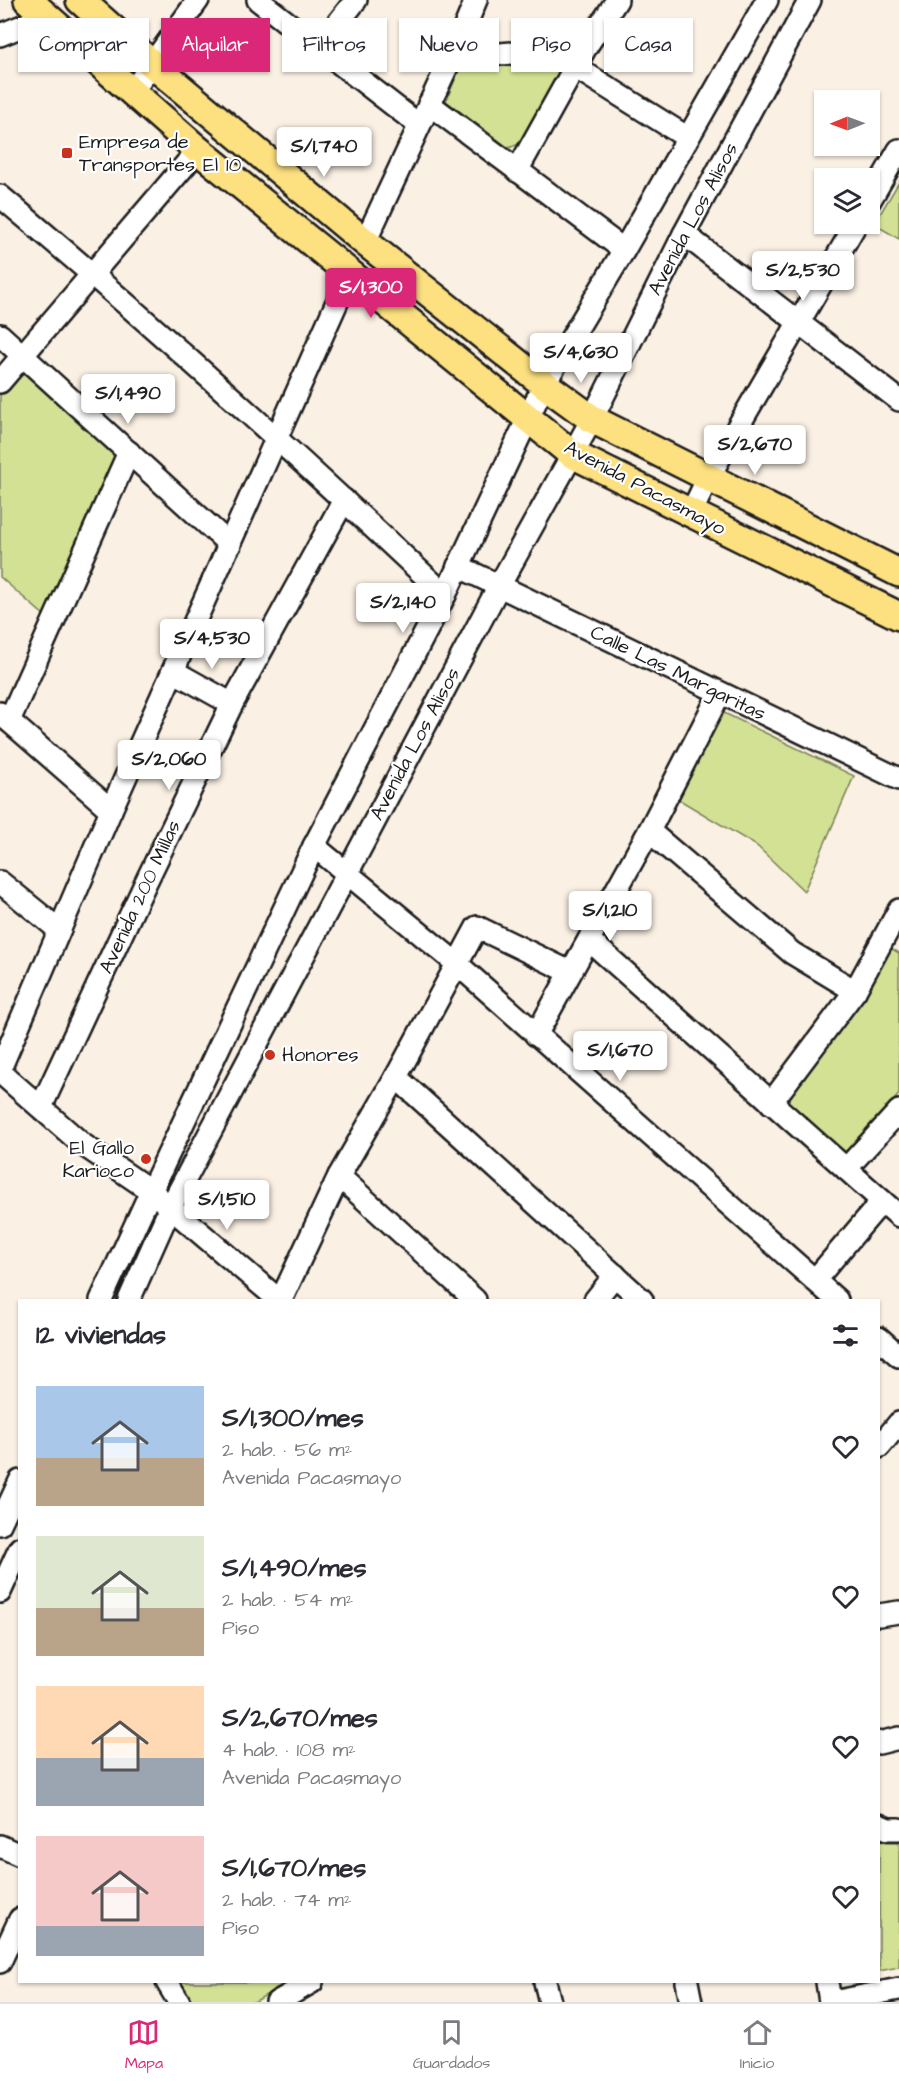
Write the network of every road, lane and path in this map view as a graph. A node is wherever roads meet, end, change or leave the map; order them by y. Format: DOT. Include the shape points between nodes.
graph roads {
  1 [pos="80,0"];
  2 [pos="198,0"];
  3 [pos="258,0"];
  4 [pos="356,0"];
  5 [pos="476,0"];
  6 [pos="617,0"];
  7 [pos="767,0"];
  8 [pos="810,0"];
  9 [pos="38,8"];
  10 [pos="282,18"];
  11 [pos="342,18"];
  12 [pos="468,18"];
  13 [pos="0,35"];
  14 [pos="592,38"];
  15 [pos="152,64"];
  16 [pos="351,72"];
  17 [pos="444,72"];
  18 [pos="572,72"];
  19 [pos="583,72"];
  20 [pos="132,92"];
  21 [pos="429,104"];
  22 [pos="419,125"];
  23 [pos="688,138"];
  24 [pos="198,150"];
  25 [pos="899,150"];
  26 [pos="517,171"];
  27 [pos="880,183"];
  28 [pos="0,196"];
  29 [pos="684,234"];
  30 [pos="850,234"];
  31 [pos="365,242"];
  32 [pos="624,250"];
  33 [pos="350,273"];
  34 [pos="94,274"];
  35 [pos="798,323"];
  36 [pos="0,335"];
  37 [pos="24,356"];
  38 [pos="0,382"];
  39 [pos="544,384"];
  40 [pos="899,400"];
  41 [pos="527,418"];
  42 [pos="591,419"];
  43 [pos="276,439"];
  44 [pos="129,452"];
  45 [pos="572,454"];
  46 [pos="708,478"];
  47 [pos="344,500"];
  48 [pos="691,513"];
  49 [pos="230,544"];
  50 [pos="458,566"];
  51 [pos="899,573"];
  52 [pos="499,586"];
  53 [pos="445,595"];
  54 [pos="899,616"];
  55 [pos="173,670"];
  56 [pos="720,693"];
  57 [pos="232,704"];
  58 [pos="5,717"];
  59 [pos="899,779"];
  60 [pos="111,810"];
  61 [pos="649,831"];
  62 [pos="314,846"];
  63 [pos="347,873"];
  64 [pos="0,882"];
  65 [pos="899,910"];
  66 [pos="59,930"];
  67 [pos="589,940"];
  68 [pos="456,963"];
  69 [pos="570,972"];
  70 [pos="855,991"];
  71 [pos="536,1035"];
  72 [pos="0,1070"];
  73 [pos="396,1077"];
  74 [pos="771,1103"];
  75 [pos="41,1107"];
  76 [pos="899,1111"];
  77 [pos="846,1169"];
  78 [pos="339,1176"];
  79 [pos="151,1191"];
  80 [pos="882,1201"];
  81 [pos="170,1208"];
  82 [pos="899,1215"];
  83 [pos="615,1275"];
  84 [pos="815,1280"];
  85 [pos="101,1299"];
  86 [pos="129,1299"];
  87 [pos="279,1299"];
  88 [pos="280,1299"];
  89 [pos="474,1299"];
  90 [pos="596,1299"];
  91 [pos="641,1299"];
  92 [pos="836,1299"];
  93 [pos="880,1339"];
  94 [pos="899,1356"];
  95 [pos="899,1423"];
  96 [pos="880,1446"];
  97 [pos="18,1485"];
  98 [pos="0,1524"];
  99 [pos="18,1552"];
  100 [pos="0,1592"];
  101 [pos="899,1612"];
  102 [pos="880,1615"];
  103 [pos="899,1738"];
  104 [pos="880,1743"];
  105 [pos="0,1846"];
  106 [pos="18,1854"];
  107 [pos="18,1923"];
  108 [pos="0,1962"];
  109 [pos="168,1983"];
  110 [pos="310,1983"];
  111 [pos="545,1983"];
  112 [pos="687,1983"];
  113 [pos="827,1983"];
  114 [pos="899,1989"];
  115 [pos="179,2002"];
  116 [pos="277,2002"];
  117 [pos="550,2002"];
  118 [pos="691,2002"];
  119 [pos="832,2002"];
  1 -- 15 [label="main road, Avenida Pacasmayo"];
  2 -- 15 [label="street"];
  3 -- 10 [label="street"];
  4 -- 11 [label="street"];
  5 -- 12 [label="street"];
  6 -- 14 [label="street"];
  7 -- 23 [label="street"];
  8 -- 29 [label="street, Avenida Los Alisos"];
  9 -- 13 [label="street"];
  9 -- 20 [label="main road, Avenida Pacasmayo"];
  15 -- 20 [label="street"];
  15 -- 31 [label="main road, Avenida Pacasmayo"];
  16 -- 22 [label="street"];
  17 -- 21 [label="street"];
  18 -- 26 [label="street"];
  19 -- 23 [label="street"];
  20 -- 24 [label="main road, Avenida Pacasmayo"];
  21 -- 22 [label="street"];
  21 -- 26 [label="street"];
  22 -- 31 [label="street"];
  23 -- 32 [label="street"];
  24 -- 33 [label="main road, Avenida Pacasmayo"];
  24 -- 34 [label="street"];
  25 -- 27 [label="street"];
  26 -- 32 [label="street"];
  28 -- 34 [label="street"];
  29 -- 35 [label="street"];
  29 -- 42 [label="street, Avenida Los Alisos"];
  30 -- 35 [label="street"];
  31 -- 39 [label="main road, Avenida Pacasmayo"];
  32 -- 39 [label="street"];
  33 -- 41 [label="main road, Avenida Pacasmayo"];
  33 -- 43 [label="street"];
  34 -- 37 [label="street"];
  34 -- 43 [label="street"];
  35 -- 40 [label="street"];
  35 -- 46 [label="street"];
  36 -- 37 [label="street"];
  37 -- 38 [label="street"];
  37 -- 44 [label="street"];
  39 -- 41 [label="street"];
  39 -- 42 [label="main road, Avenida Pacasmayo"];
  41 -- 45 [label="main road, Avenida Pacasmayo"];
  41 -- 50 [label="street"];
  42 -- 45 [label="street, Avenida Los Alisos"];
  42 -- 46 [label="main road, Avenida Pacasmayo"];
  43 -- 47 [label="street"];
  43 -- 49 [label="street"];
  44 -- 49 [label="street"];
  44 -- 58 [label="street"];
  45 -- 48 [label="main road, Avenida Pacasmayo"];
  45 -- 52 [label="street, Avenida Los Alisos"];
  46 -- 48 [label="street"];
  46 -- 51 [label="main road, Avenida Pacasmayo"];
  47 -- 53 [label="street"];
  47 -- 57 [label="street, Avenida 200 Millas"];
  48 -- 54 [label="main road, Avenida Pacasmayo"];
  49 -- 55 [label="street"];
  50 -- 52 [label="street, Calle Las Margaritas"];
  50 -- 53 [label="street"];
  52 -- 56 [label="street, Calle Las Margaritas"];
  52 -- 63 [label="street, Avenida Los Alisos"];
  53 -- 62 [label="street"];
  55 -- 57 [label="street"];
  55 -- 60 [label="street"];
  56 -- 59 [label="street, Calle Las Margaritas"];
  56 -- 61 [label="street"];
  57 -- 75 [label="street, Avenida 200 Millas"];
  58 -- 60 [label="street"];
  60 -- 66 [label="street"];
  61 -- 67 [label="street"];
  61 -- 70 [label="street" via="792,954"];
  62 -- 63 [label="street"];
  62 -- 79 [label="street"];
  63 -- 68 [label="street"];
  63 -- 81 [label="street, Avenida Los Alisos"];
  64 -- 66 [label="street"];
  65 -- 70 [label="street"];
  66 -- 72 [label="street"];
  67 -- 69 [label="street"];
  67 -- 74 [label="street"];
  68 -- 69 [label="street" via="477,927"];
  68 -- 71 [label="street"];
  68 -- 73 [label="street"];
  69 -- 71 [label="street"];
  70 -- 74 [label="street"];
  71 -- 84 [label="street"];
  72 -- 75 [label="street"];
  73 -- 78 [label="street"];
  73 -- 83 [label="street"];
  74 -- 77 [label="street"];
  75 -- 79 [label="street" via="82,1144"];
  76 -- 77 [label="street"];
  77 -- 80 [label="street"];
  78 -- 88 [label="street"];
  78 -- 89 [label="street"];
  79 -- 81 [label="street"];
  79 -- 85 [label="street"];
  80 -- 82 [label="street"];
  80 -- 84 [label="street"];
  81 -- 86 [label="street, Avenida Los Alisos"];
  81 -- 87 [label="street"];
  83 -- 90 [label="street"];
  83 -- 91 [label="street"];
  84 -- 92 [label="street"];
  93 -- 94 [label="street"];
  95 -- 96 [label="street"];
  97 -- 98 [label="street"];
  99 -- 100 [label="street"];
  101 -- 102 [label="street"];
  103 -- 104 [label="street"];
  105 -- 106 [label="street"];
  107 -- 108 [label="street"];
  109 -- 115 [label="street"];
  110 -- 116 [label="street"];
  111 -- 117 [label="street"];
  112 -- 118 [label="street"];
  113 -- 119 [label="street"];
  114 -- 119 [label="street"];
}
